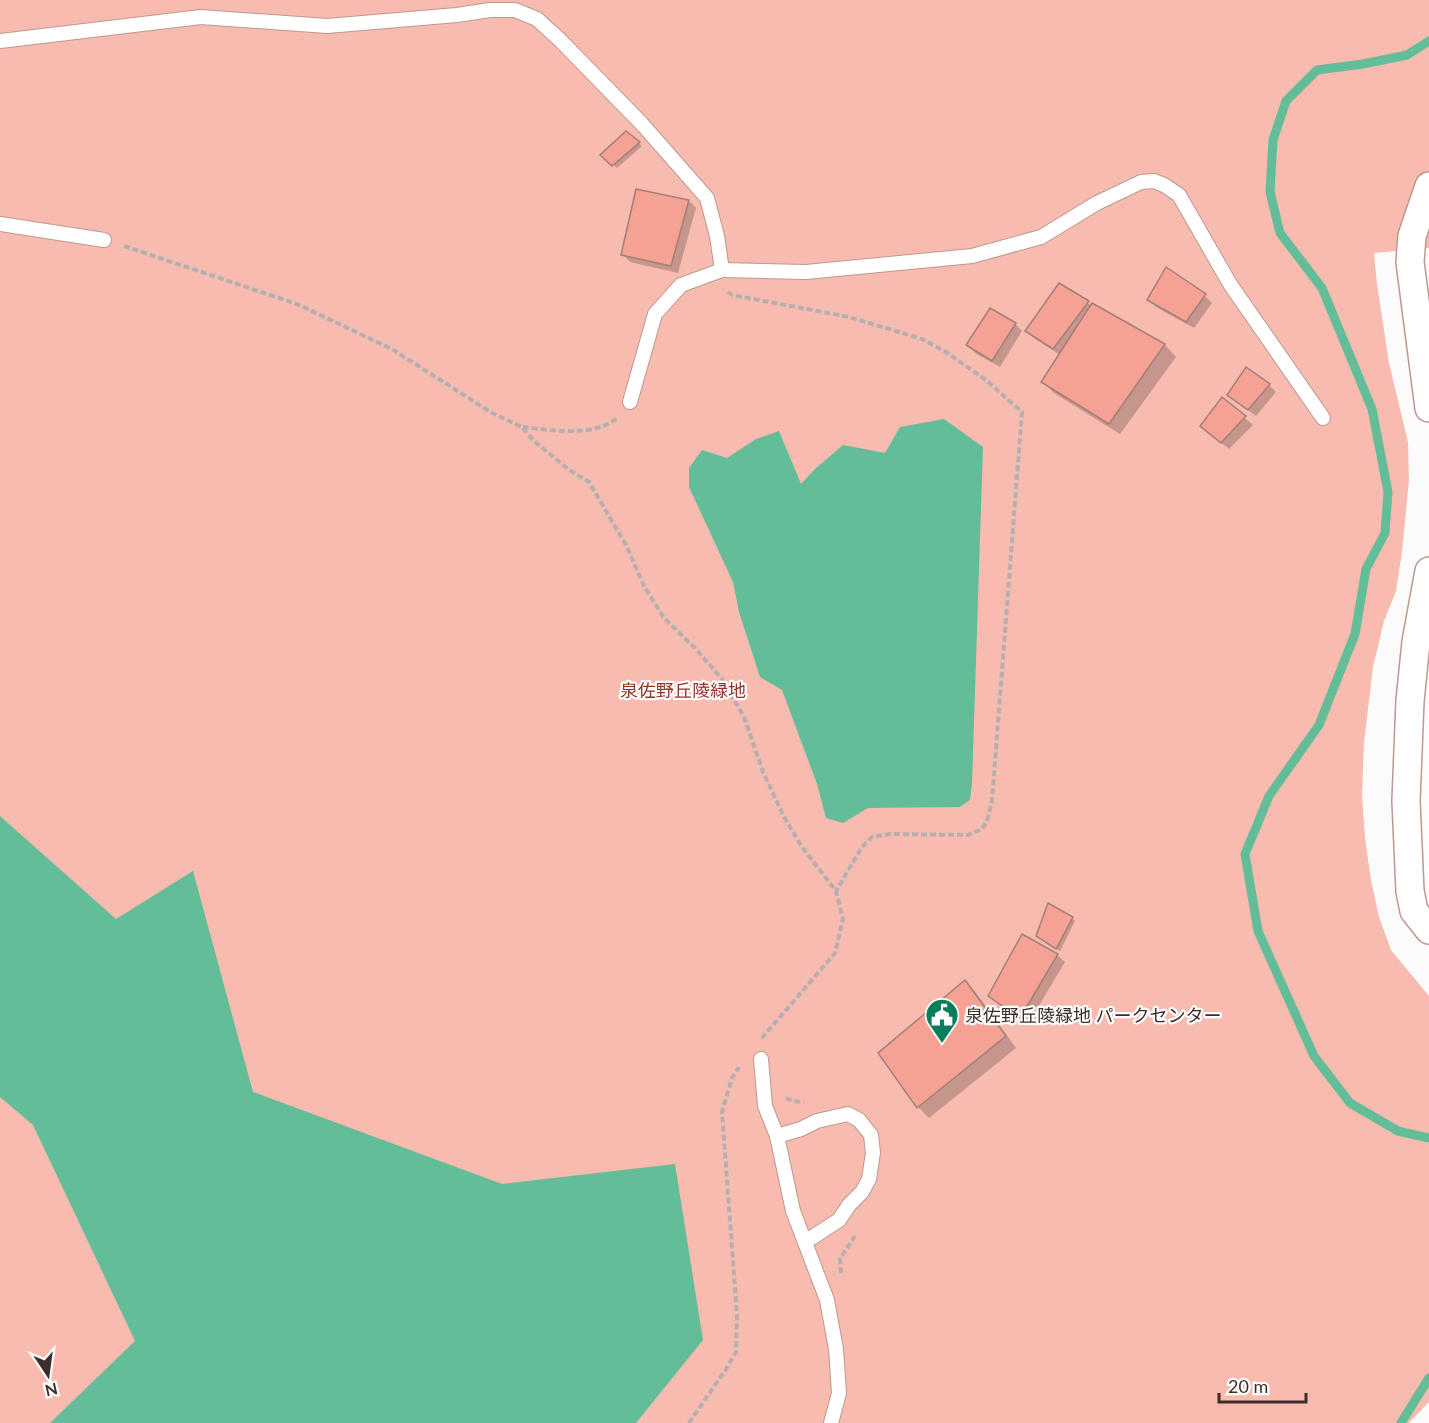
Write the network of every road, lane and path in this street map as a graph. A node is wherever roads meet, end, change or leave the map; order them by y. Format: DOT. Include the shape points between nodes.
graph roads {
  1 [pos="0,41"];
  2 [pos="1429,186"];
  3 [pos="0,224"];
  4 [pos="104,240"];
  5 [pos="722,270"];
  6 [pos="705,276"];
  7 [pos="630,402"];
  8 [pos="1429,408"];
  9 [pos="1323,418"];
  10 [pos="522,427"];
  11 [pos="1429,571"];
  12 [pos="836,891"];
  13 [pos="1429,930"];
  14 [pos="757,1043"];
  15 [pos="744,1058"];
  16 [pos="761,1059"];
  17 [pos="777,1136"];
  18 [pos="805,1242"];
  19 [pos="689,1423"];
  20 [pos="831,1423"];
  1 -- 5 [label="lane" via="201,17 327,26 515,10 537,19 560,40 707,198"];
  2 -- 8 [label="street" via="1412,236 1410,262"];
  3 -- 4 [label="lane"];
  4 -- 10 [label="path" via="297,304 392,349 492,413"];
  5 -- 6 [label="lane"];
  5 -- 9 [label="lane" via="806,272 972,256 1041,237 1097,203 1141,182 1154,181 1179,195 1230,284"];
  6 -- 7 [label="lane" via="681,285 655,314"];
  6 -- 12 [label="path" via="732,295 849,316 922,339 986,380 1022,412 992,800 987,821 982,829 968,835 872,837"];
  7 -- 10 [label="path" via="608,425 560,431"];
  10 -- 12 [label="path" via="568,469 589,482 664,618 722,679 744,717 784,817"];
  11 -- 13 [label="street" via="1410,701 1406,801 1410,891 1414,911"];
  12 -- 14 [label="path" via="843,919 835,953"];
  15 -- 19 [label="path" via="732,1078 722,1112 737,1315 736,1352"];
  16 -- 17 [label="lane" via="765,1106"];
  17 -- 18 [label="lane" via="793,1211"];
  17 -- 18 [label="lane" via="848,1114 859,1119 871,1135 872,1163 862,1192 839,1220"];
  18 -- 20 [label="lane" via="827,1300 836,1349 839,1393"];
}
